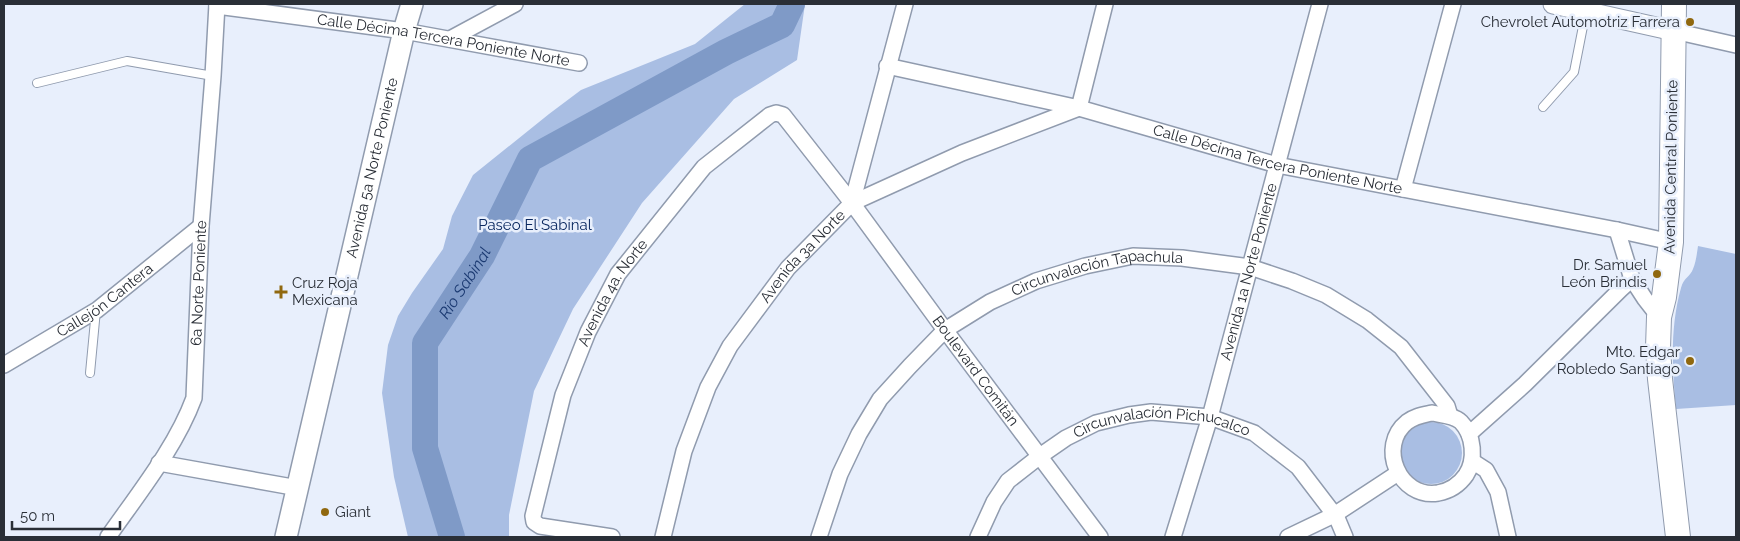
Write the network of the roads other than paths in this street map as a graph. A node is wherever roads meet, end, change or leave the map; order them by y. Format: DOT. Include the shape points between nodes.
graph roads {
  1 [pos="412,4"];
  2 [pos="515,4"];
  3 [pos="905,4"];
  4 [pos="1105,4"];
  5 [pos="1320,4"];
  6 [pos="1453,4"];
  7 [pos="1552,4"];
  8 [pos="1674,4"];
  9 [pos="217,5"];
  10 [pos="1586,11"];
  11 [pos="404,31"];
  12 [pos="1674,31"];
  13 [pos="450,40"];
  14 [pos="1736,45"];
  15 [pos="579,64"];
  16 [pos="887,66"];
  17 [pos="213,76"];
  18 [pos="36,83"];
  19 [pos="1543,107"];
  20 [pos="1079,108"];
  21 [pos="776,113"];
  22 [pos="1277,164"];
  23 [pos="1404,189"];
  24 [pos="852,203"];
  25 [pos="201,226"];
  26 [pos="1617,230"];
  27 [pos="1671,242"];
  28 [pos="1250,267"];
  29 [pos="1632,280"];
  30 [pos="96,310"];
  31 [pos="1659,317"];
  32 [pos="945,330"];
  33 [pos="4,365"];
  34 [pos="90,373"];
  35 [pos="1450,416"];
  36 [pos="1210,417"];
  37 [pos="1469,434"];
  38 [pos="1040,456"];
  39 [pos="1472,461"];
  40 [pos="159,463"];
  41 [pos="1398,473"];
  42 [pos="298,488"];
  43 [pos="1334,515"];
  44 [pos="108,537"];
  45 [pos="286,537"];
  46 [pos="612,537"];
  47 [pos="662,537"];
  48 [pos="819,537"];
  49 [pos="978,537"];
  50 [pos="1100,537"];
  51 [pos="1173,537"];
  52 [pos="1288,537"];
  53 [pos="1344,537"];
  54 [pos="1508,537"];
  55 [pos="1678,537"];
  1 -- 11 [label="main road, Avenida 5a Norte Poniente"];
  2 -- 13 [label="street"];
  3 -- 16 [label="street"];
  4 -- 20 [label="street"];
  5 -- 22 [label="street, Avenida 1a Norte Poniente"];
  6 -- 23 [label="street"];
  7 -- 10 [label="street"];
  8 -- 12 [label="main road, Avenida Central Poniente"];
  9 -- 11 [label="street, Calle Décima Tercera Poniente Norte"];
  9 -- 17 [label="street, 6a Norte Poniente"];
  10 -- 12 [label="street"];
  10 -- 19 [label="lane" via="1574,72"];
  11 -- 13 [label="street, Calle Décima Tercera Poniente Norte"];
  11 -- 42 [label="main road, Avenida 5a Norte Poniente"];
  12 -- 14 [label="street"];
  12 -- 27 [label="main road, Avenida Central Poniente"];
  13 -- 15 [label="street, Calle Décima Tercera Poniente Norte"];
  16 -- 20 [label="street, Calle Décima Tercera Poniente Norte"];
  16 -- 24 [label="street"];
  17 -- 18 [label="lane" via="127,61"];
  17 -- 25 [label="street, 6a Norte Poniente"];
  20 -- 22 [label="street, Calle Décima Tercera Poniente Norte"];
  20 -- 24 [label="street, Avenida 3a Norte" via="962,153"];
  21 -- 24 [label="street, Boulevard Comitán" via="783,115"];
  21 -- 46 [label="street, Avenida 4a. Norte" via="704,167 618,274 588,332 563,395 534,522 540,526"];
  22 -- 23 [label="street, Calle Décima Tercera Poniente Norte"];
  22 -- 28 [label="street, Avenida 1a Norte Poniente"];
  23 -- 26 [label="street, Calle Décima Tercera Poniente Norte"];
  24 -- 32 [label="street, Boulevard Comitán"];
  24 -- 47 [label="street, Avenida 3a Norte" via="788,268 730,346 708,386 684,451"];
  25 -- 30 [label="street, Callejón Cantera"];
  25 -- 40 [label="street, 6a Norte Poniente" via="194,398 188,416"];
  26 -- 27 [label="street, Calle Décima Tercera Poniente Norte"];
  26 -- 29 [label="street"];
  27 -- 31 [label="main road, Avenida Central Poniente"];
  28 -- 32 [label="street, Circunvalación Tapachula" via="1182,258 1133,256 1036,281 990,302"];
  28 -- 35 [label="street, Circunvalación Tapachula" via="1326,295 1368,320 1401,347 1446,406"];
  28 -- 36 [label="street, Avenida 1a Norte Poniente"];
  29 -- 31 [label="street"];
  29 -- 37 [label="street"];
  30 -- 33 [label="street, Callejón Cantera"];
  30 -- 34 [label="lane"];
  31 -- 55 [label="main road, Avenida Central Poniente" via="1660,379"];
  32 -- 38 [label="street, Boulevard Comitán"];
  32 -- 48 [label="street, Circunvalación Tapachula" via="880,398 840,474"];
  35 -- 37 [label="street" via="1460,421"];
  35 -- 41 [label="street" via="1432,413 1407,423 1393,446 1393,460"];
  36 -- 38 [label="street, Circunvalación Pichucalco" via="1151,412 1129,414 1096,423"];
  36 -- 43 [label="street, Circunvalación Pichucalco" via="1254,433 1298,468"];
  36 -- 51 [label="street, Avenida 1a Norte Poniente"];
  37 -- 39 [label="street"];
  38 -- 49 [label="street, Circunvalación Pichucalco" via="1008,481"];
  38 -- 50 [label="street, Boulevard Comitán"];
  39 -- 41 [label="street" via="1458,484 1432,494 1418,491"];
  39 -- 54 [label="street" via="1486,470 1498,492"];
  40 -- 42 [label="street"];
  40 -- 44 [label="street, 6a Norte Poniente"];
  41 -- 43 [label="street"];
  42 -- 45 [label="main road, Avenida 5a Norte Poniente"];
  43 -- 52 [label="street"];
  43 -- 53 [label="street, Circunvalación Pichucalco"];
}
